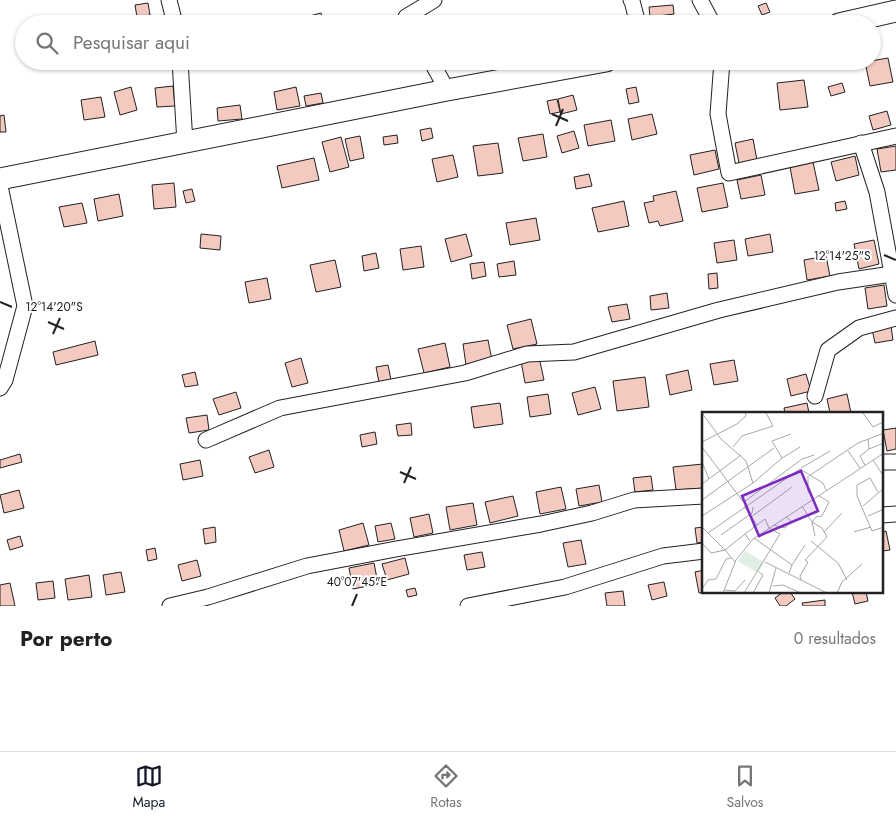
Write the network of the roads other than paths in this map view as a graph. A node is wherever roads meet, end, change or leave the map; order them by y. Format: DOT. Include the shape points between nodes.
graph roads {
  1 [pos="169,0"];
  2 [pos="434,0"];
  3 [pos="630,0"];
  4 [pos="700,0"];
  5 [pos="896,11"];
  6 [pos="173,15"];
  7 [pos="409,15"];
  8 [pos="636,15"];
  9 [pos="708,15"];
  10 [pos="878,15"];
  11 [pos="181,70"];
  12 [pos="436,70"];
  13 [pos="557,70"];
  14 [pos="721,70"];
  15 [pos="448,90"];
  16 [pos="896,136"];
  17 [pos="185,143"];
  18 [pos="861,143"];
  19 [pos="0,179"];
  20 [pos="0,186"];
  21 [pos="892,274"];
  22 [pos="896,295"];
  23 [pos="896,318"];
  24 [pos="0,388"];
  25 [pos="815,396"];
  26 [pos="206,440"];
  27 [pos="702,496"];
  28 [pos="702,551"];
  29 [pos="170,606"];
  30 [pos="468,606"];
  1 -- 6 [label="street"];
  2 -- 7 [label="street"];
  3 -- 8 [label="street"];
  4 -- 9 [label="street"];
  5 -- 10 [label="street"];
  11 -- 17 [label="street"];
  12 -- 15 [label="street"];
  13 -- 15 [label="street"];
  14 -- 18 [label="street" via="718,114 729,173"];
  15 -- 17 [label="street"];
  16 -- 18 [label="street"];
  17 -- 19 [label="street"];
  18 -- 21 [label="street" via="877,192"];
  20 -- 24 [label="street" via="25,306"];
  21 -- 22 [label="street"];
  21 -- 26 [label="street" via="838,282 719,310 574,352 527,354 465,373 280,408"];
  23 -- 25 [label="street" via="859,328 828,350"];
  27 -- 29 [label="street" via="634,500 541,524 307,566"];
  28 -- 30 [label="street" via="663,556 565,586"];
}
